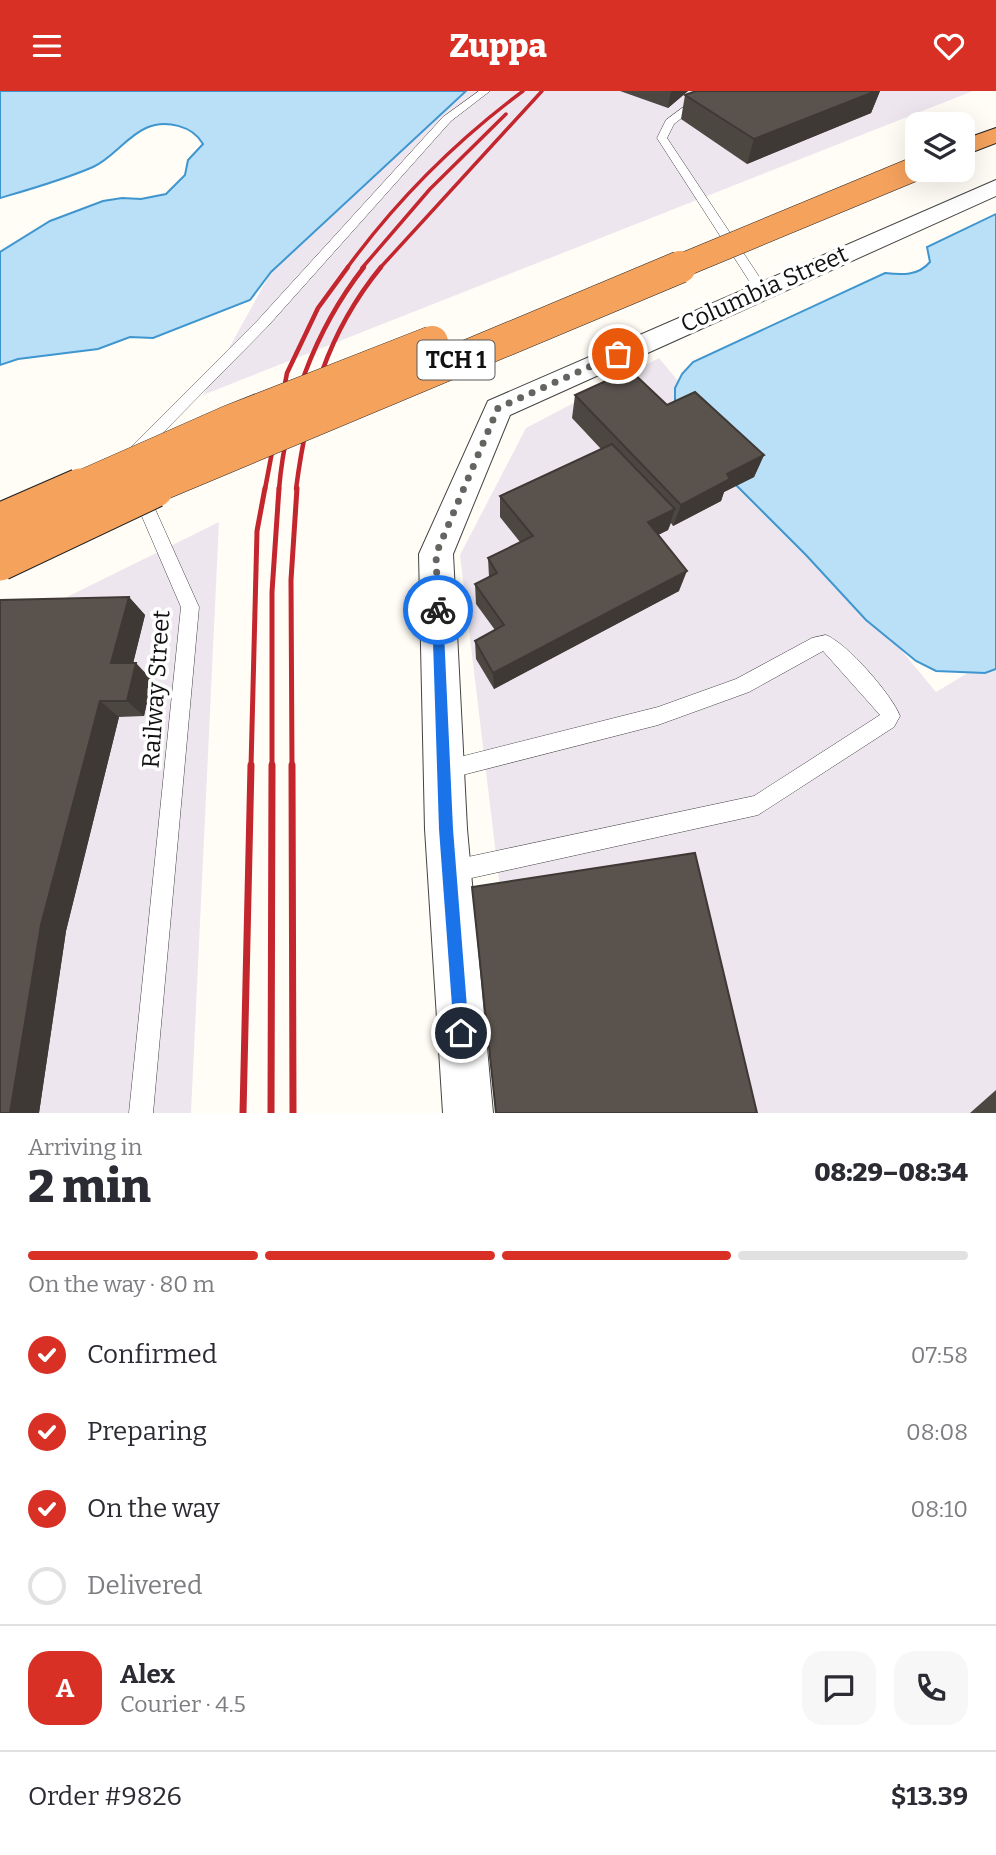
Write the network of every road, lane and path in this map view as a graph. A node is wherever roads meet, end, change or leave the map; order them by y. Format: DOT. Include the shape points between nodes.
graph roads {
  1 [pos="485,91"];
  2 [pos="711,91"];
  3 [pos="996,113"];
  4 [pos="975,121"];
  5 [pos="996,135"];
  6 [pos="975,144"];
  7 [pos="905,150"];
  8 [pos="905,173"];
  9 [pos="996,187"];
  10 [pos="761,290"];
  11 [pos="0,523"];
  12 [pos="0,561"];
  13 [pos="443,770"];
  14 [pos="449,872"];
  15 [pos="141,1113"];
  16 [pos="468,1113"];
  1 -- 15 [label="lane, Railway Street" via="447,119 245,342 125,461 190,607"];
  2 -- 10 [label="lane" via="670,122 662,138"];
  3 -- 4 [label="highway"];
  5 -- 6 [label="highway"];
  7 -- 11 [label="highway, TCH 1, bridge" via="230,421"];
  8 -- 12 [label="highway, TCH 1, bridge" via="239,450"];
  9 -- 10 [label="street, Columbia Street"];
  10 -- 13 [label="street, Columbia Street" via="498,408 436,554"];
  13 -- 14 [label="street, Columbia Street"];
  13 -- 14 [label="lane" via="658,716 743,686 826,643 887,707 890,716 758,805"];
  14 -- 16 [label="street, Columbia Street"];
}
